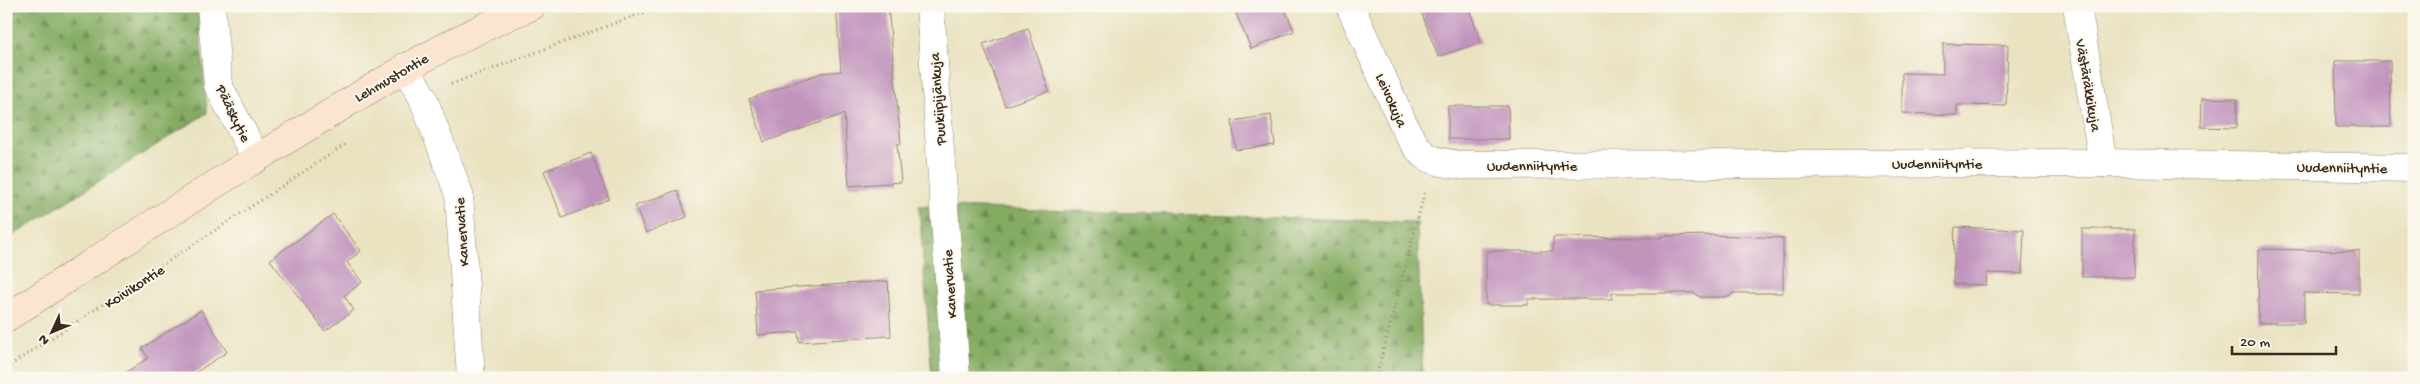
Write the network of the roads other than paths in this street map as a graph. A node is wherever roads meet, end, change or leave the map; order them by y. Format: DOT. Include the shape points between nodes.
graph roads {
  1 [pos="211,6"];
  2 [pos="532,6"];
  3 [pos="930,6"];
  4 [pos="1350,6"];
  5 [pos="2077,6"];
  6 [pos="405,67"];
  7 [pos="256,158"];
  8 [pos="2103,163"];
  9 [pos="1460,165"];
  10 [pos="2414,168"];
  11 [pos="943,191"];
  12 [pos="6,318"];
  13 [pos="471,378"];
  14 [pos="956,378"];
  1 -- 7 [label="street, Pääskytie" via="218,85"];
  2 -- 6 [label="main road, Lehmustontie"];
  3 -- 11 [label="street, Puukiipijänkuja"];
  4 -- 9 [label="street, Leivokuja" via="1418,150 1433,161"];
  5 -- 8 [label="street, Västäräkkikuja"];
  6 -- 7 [label="main road, Lehmustontie"];
  6 -- 13 [label="street, Kanervatie" via="423,98 459,194"];
  7 -- 12 [label="main road"];
  8 -- 9 [label="street, Uudenniityntie"];
  8 -- 10 [label="street, Uudenniityntie"];
  11 -- 14 [label="street, Kanervatie"];
}
